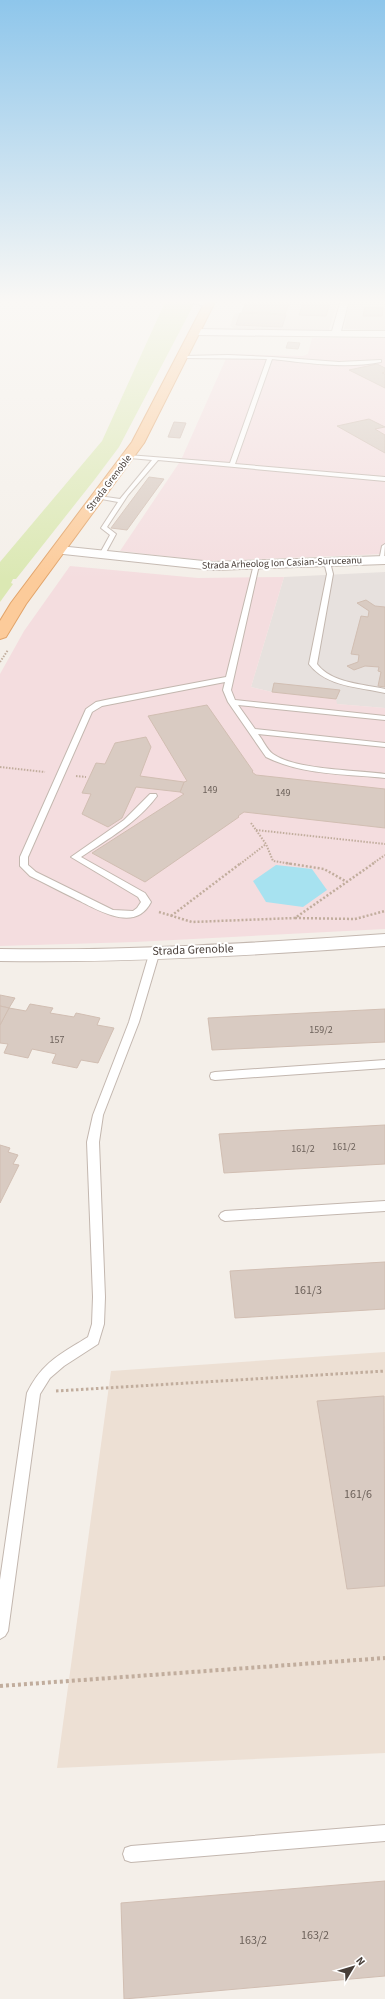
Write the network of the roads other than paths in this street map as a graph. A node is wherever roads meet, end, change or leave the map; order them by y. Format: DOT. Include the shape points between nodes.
graph roads {
  1 [pos="164,393"];
  2 [pos="257,393"];
  3 [pos="130,456"];
  4 [pos="157,458"];
  5 [pos="232,465"];
  6 [pos="385,479"];
  7 [pos="99,498"];
  8 [pos="122,501"];
  9 [pos="385,546"];
  10 [pos="59,550"];
  11 [pos="102,555"];
  12 [pos="383,560"];
  13 [pos="326,562"];
  14 [pos="256,565"];
  15 [pos="0,634"];
  16 [pos="230,680"];
  17 [pos="385,691"];
  18 [pos="232,702"];
  19 [pos="385,718"];
  20 [pos="252,731"];
  21 [pos="385,745"];
  22 [pos="385,776"];
  23 [pos="153,796"];
  24 [pos="385,940"];
  25 [pos="155,951"];
  26 [pos="0,955"];
  27 [pos="385,1064"];
  28 [pos="215,1076"];
  29 [pos="385,1206"];
  30 [pos="225,1216"];
  31 [pos="0,1631"];
  32 [pos="385,1833"];
  33 [pos="131,1854"];
  1 -- 3 [label="main road, Strada Grenoble"];
  2 -- 5 [label="lane"];
  3 -- 4 [label="lane"];
  3 -- 7 [label="main road, Strada Grenoble"];
  4 -- 5 [label="lane"];
  4 -- 8 [label="lane"];
  5 -- 6 [label="lane"];
  7 -- 8 [label="lane"];
  7 -- 10 [label="main road, Strada Grenoble"];
  8 -- 11 [label="lane" via="104,528 113,534"];
  9 -- 12 [label="lane"];
  10 -- 11 [label="street, Strada Arheolog Ion Casian-Suruceanu"];
  10 -- 15 [label="main road, Strada Grenoble" via="19,603"];
  11 -- 14 [label="street, Strada Arheolog Ion Casian-Suruceanu" via="199,566"];
  12 -- 13 [label="street, Strada Arheolog Ion Casian-Suruceanu"];
  13 -- 14 [label="street, Strada Arheolog Ion Casian-Suruceanu"];
  13 -- 17 [label="lane" via="330,574 314,667 332,678"];
  14 -- 16 [label="lane"];
  16 -- 18 [label="lane" via="227,690"];
  16 -- 23 [label="lane" via="110,701 89,711 24,857 24,866 33,874 111,913 136,913 144,908 146,902 142,895 75,857 132,818"];
  18 -- 19 [label="lane"];
  18 -- 20 [label="lane"];
  20 -- 21 [label="lane"];
  20 -- 22 [label="lane" via="269,755 284,764"];
  24 -- 25 [label="street, Strada Grenoble" via="284,947"];
  25 -- 26 [label="street, Strada Grenoble" via="65,956"];
  25 -- 31 [label="lane" via="134,1022 98,1115 93,1142 99,1297 97,1329 94,1340 58,1362 45,1374 34,1393"];
  27 -- 28 [label="lane"];
  29 -- 30 [label="lane"];
  32 -- 33 [label="lane"];
}
